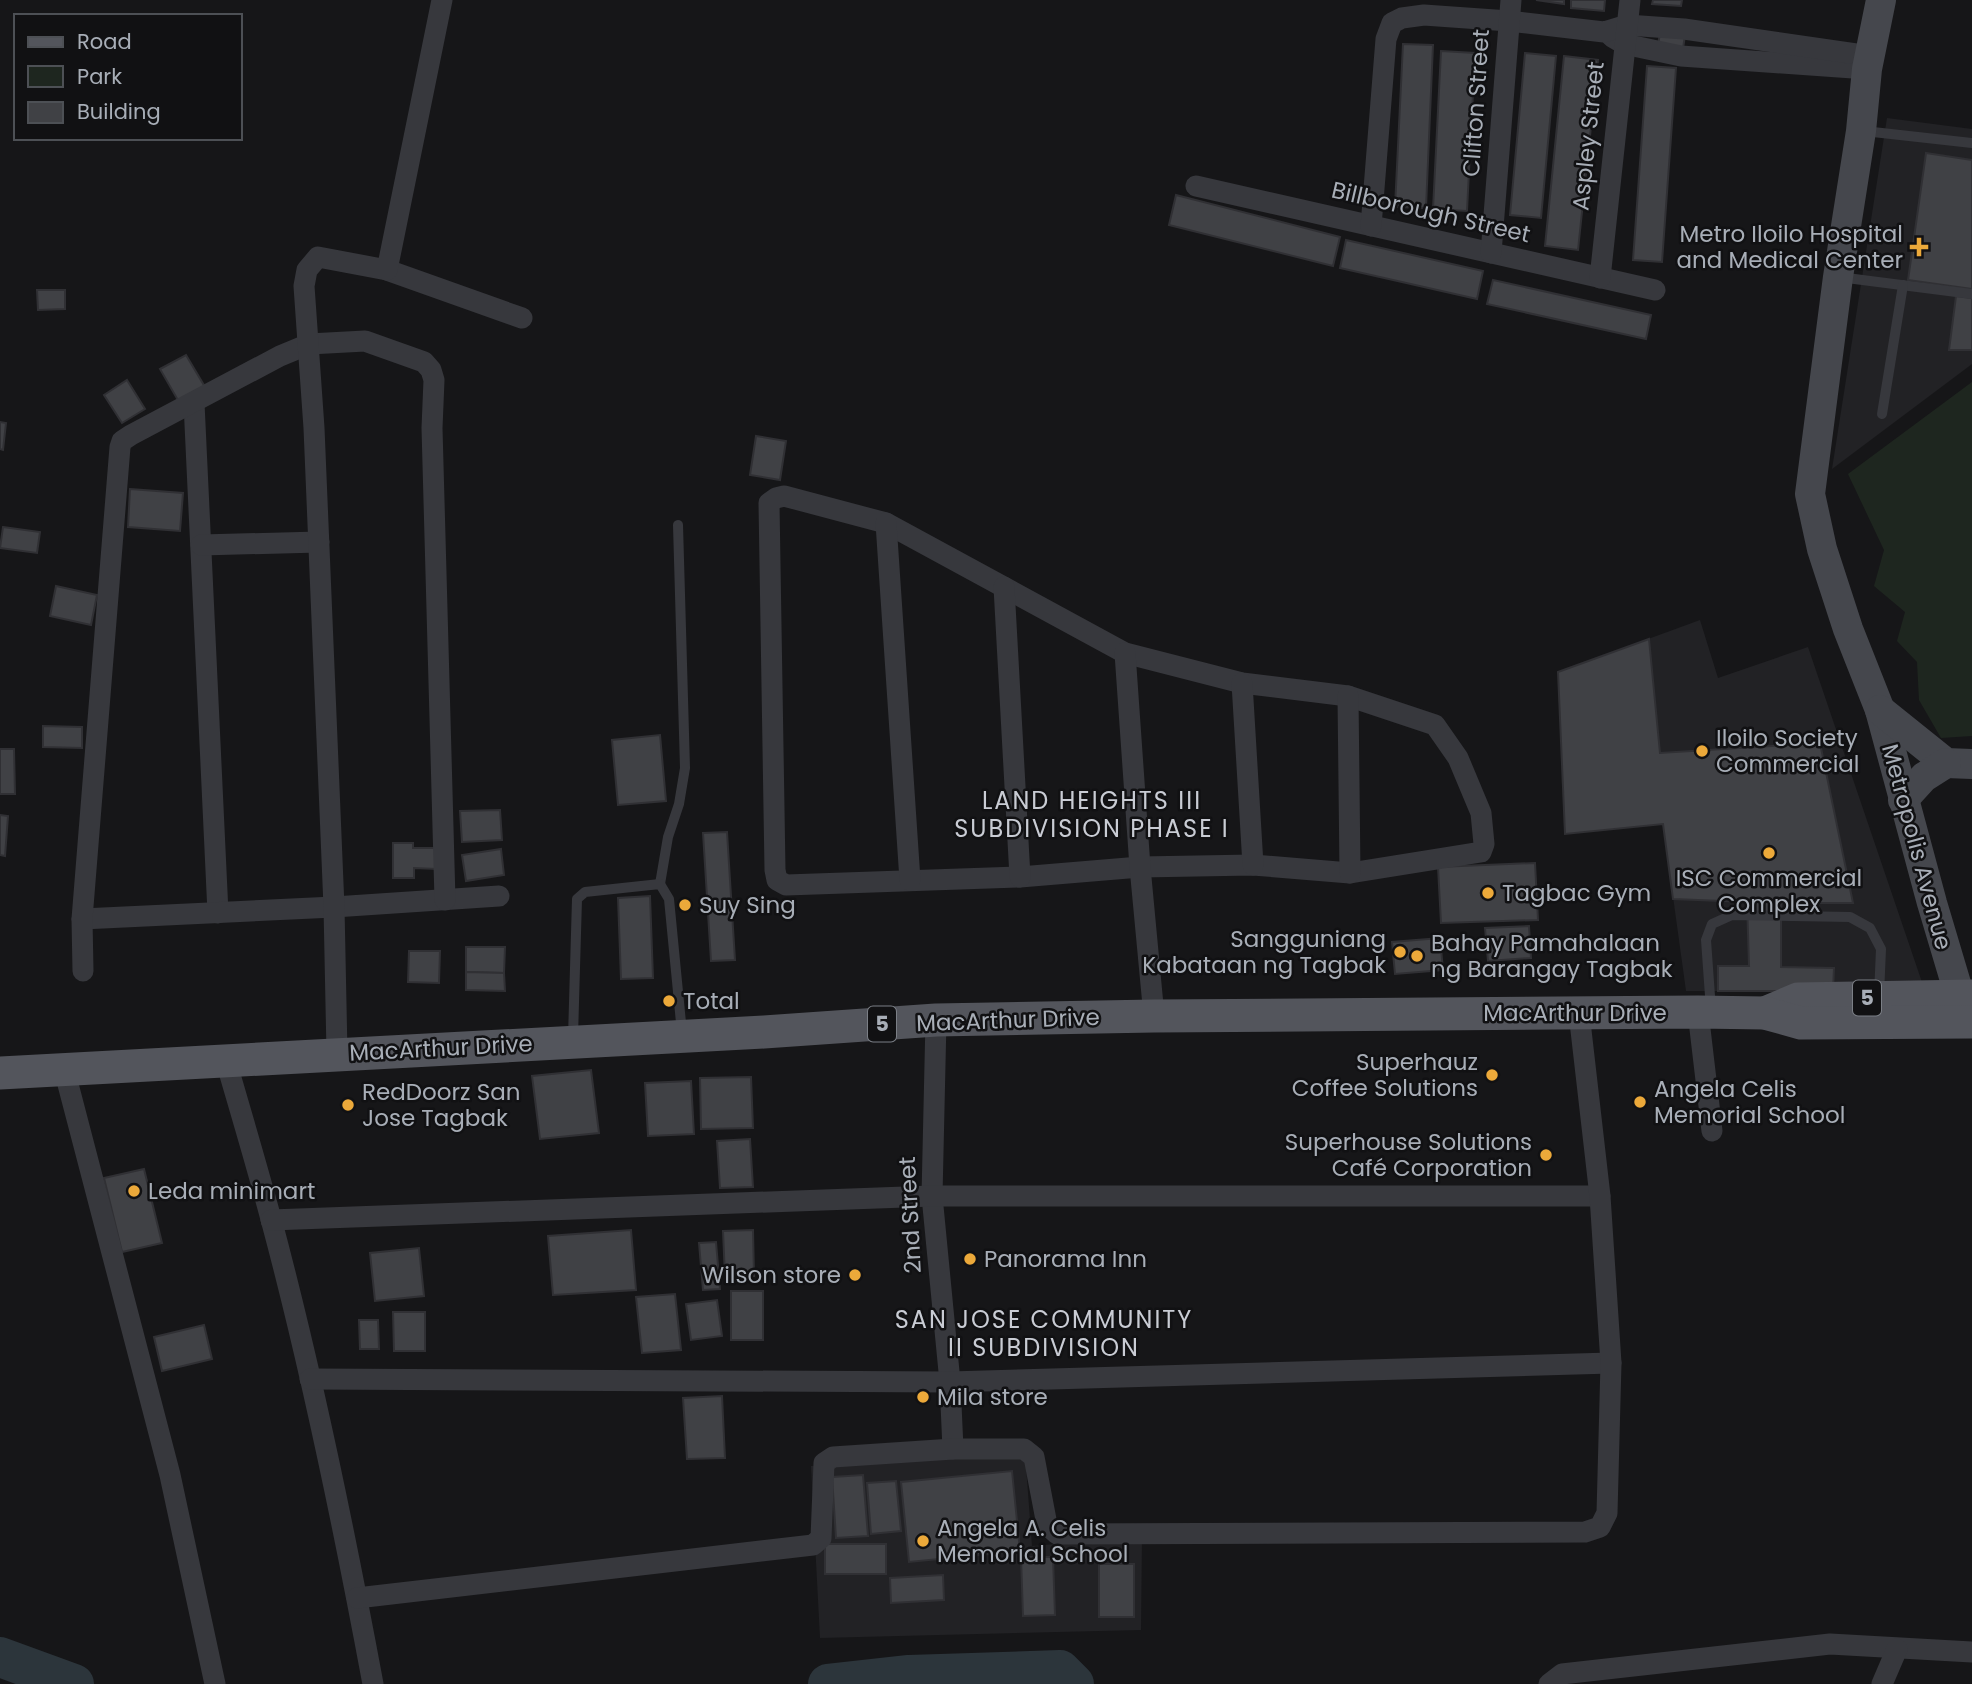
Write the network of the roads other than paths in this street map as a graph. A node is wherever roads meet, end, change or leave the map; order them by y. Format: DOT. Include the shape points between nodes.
graph roads {
  1 [pos="442,0"];
  2 [pos="1630,0"];
  3 [pos="1881,0"];
  4 [pos="1510,10"];
  5 [pos="1625,34"];
  6 [pos="1868,62"];
  7 [pos="1861,131"];
  8 [pos="1972,143"];
  9 [pos="1196,186"];
  10 [pos="1371,226"];
  11 [pos="1491,253"];
  12 [pos="387,270"];
  13 [pos="1838,277"];
  14 [pos="1600,278"];
  15 [pos="1903,285"];
  16 [pos="1655,290"];
  17 [pos="1972,294"];
  18 [pos="522,318"];
  19 [pos="309,344"];
  20 [pos="194,403"];
  21 [pos="1882,414"];
  22 [pos="886,523"];
  23 [pos="678,524"];
  24 [pos="319,542"];
  25 [pos="201,545"];
  26 [pos="1004,587"];
  27 [pos="1125,653"];
  28 [pos="1242,683"];
  29 [pos="1348,696"];
  30 [pos="1880,710"];
  31 [pos="1959,763"];
  32 [pos="1903,800"];
  33 [pos="1253,865"];
  34 [pos="1140,867"];
  35 [pos="1350,873"];
  36 [pos="1020,877"];
  37 [pos="910,880"];
  38 [pos="660,884"];
  39 [pos="499,896"];
  40 [pos="444,900"];
  41 [pos="334,907"];
  42 [pos="218,913"];
  43 [pos="82,919"];
  44 [pos="83,971"];
  45 [pos="1879,998"];
  46 [pos="1969,1009"];
  47 [pos="1705,1012"];
  48 [pos="1579,1013"];
  49 [pos="1765,1013"];
  50 [pos="1154,1016"];
  51 [pos="936,1020"];
  52 [pos="682,1036"];
  53 [pos="573,1042"];
  54 [pos="337,1053"];
  55 [pos="226,1061"];
  56 [pos="64,1069"];
  57 [pos="0,1073"];
  58 [pos="1712,1131"];
  59 [pos="1600,1195"];
  60 [pos="932,1196"];
  61 [pos="271,1220"];
  62 [pos="1612,1363"];
  63 [pos="310,1379"];
  64 [pos="950,1382"];
  65 [pos="953,1449"];
  66 [pos="357,1598"];
  67 [pos="1897,1649"];
  68 [pos="1972,1652"];
  69 [pos="215,1684"];
  70 [pos="373,1684"];
  71 [pos="1549,1684"];
  72 [pos="1882,1684"];
  1 -- 12 [label="street"];
  2 -- 5 [label="street, Aspley Street"];
  3 -- 6 [label="main road, Metropolis Avenue"];
  4 -- 5 [label="street"];
  4 -- 10 [label="street" via="1424,15 1392,23 1386,39"];
  4 -- 11 [label="street, Clifton Street"];
  5 -- 6 [label="street" via="1681,56"];
  5 -- 14 [label="street, Aspley Street"];
  6 -- 7 [label="main road, Metropolis Avenue"];
  7 -- 8 [label="lane"];
  7 -- 13 [label="main road, Metropolis Avenue"];
  9 -- 10 [label="street, Billborough Street"];
  10 -- 11 [label="street, Billborough Street"];
  11 -- 14 [label="street, Billborough Street"];
  12 -- 18 [label="street"];
  12 -- 19 [label="street" via="318,257 310,263 304,286"];
  13 -- 15 [label="lane"];
  13 -- 30 [label="main road, Metropolis Avenue" via="1810,494 1843,616"];
  14 -- 16 [label="street, Billborough Street"];
  15 -- 17 [label="lane"];
  15 -- 21 [label="lane"];
  19 -- 20 [label="street"];
  19 -- 24 [label="street"];
  19 -- 40 [label="street" via="365,341 424,362 434,380"];
  20 -- 25 [label="street"];
  20 -- 43 [label="street" via="131,435 120,447"];
  22 -- 26 [label="street"];
  22 -- 37 [label="street"];
  22 -- 37 [label="street" via="784,496 769,503 775,870 777,880 786,885"];
  23 -- 38 [label="lane" via="685,768"];
  24 -- 25 [label="street"];
  24 -- 41 [label="street"];
  25 -- 42 [label="street"];
  26 -- 27 [label="street"];
  26 -- 36 [label="street"];
  27 -- 28 [label="street"];
  27 -- 34 [label="street"];
  28 -- 29 [label="street"];
  28 -- 33 [label="street"];
  29 -- 35 [label="street"];
  29 -- 35 [label="street" via="1436,725 1458,758 1480,813 1484,844 1481,852"];
  30 -- 31 [label="main road, Metropolis Avenue"];
  30 -- 32 [label="main road, Metropolis Avenue"];
  31 -- 32 [label="main road" via="1924,777"];
  32 -- 46 [label="main road, Metropolis Avenue"];
  33 -- 34 [label="street"];
  33 -- 35 [label="street"];
  34 -- 36 [label="street"];
  34 -- 50 [label="street"];
  36 -- 37 [label="street"];
  38 -- 52 [label="lane" via="669,899"];
  38 -- 53 [label="lane" via="585,892 577,899"];
  39 -- 40 [label="street"];
  40 -- 41 [label="street"];
  41 -- 42 [label="street"];
  41 -- 54 [label="street"];
  42 -- 43 [label="street"];
  43 -- 44 [label="street"];
  45 -- 46 [label="main road, MacArthur Drive / 5"];
  45 -- 47 [label="lane" via="1881,949 1870,928 1850,917 1732,915 1712,924 1706,940"];
  45 -- 49 [label="main road, MacArthur Drive / 5" via="1798,999"];
  46 -- 49 [label="main road, MacArthur Drive / 5" via="1801,1023"];
  47 -- 48 [label="main road, MacArthur Drive / 5"];
  47 -- 49 [label="main road, MacArthur Drive / 5"];
  47 -- 58 [label="street"];
  48 -- 50 [label="main road, MacArthur Drive / 5"];
  48 -- 59 [label="street"];
  50 -- 51 [label="main road, MacArthur Drive / 5"];
  51 -- 52 [label="main road, MacArthur Drive / 5"];
  51 -- 60 [label="street, 2nd Street"];
  52 -- 53 [label="main road, MacArthur Drive / 5"];
  53 -- 54 [label="main road, MacArthur Drive / 5"];
  54 -- 55 [label="main road, MacArthur Drive / 5"];
  55 -- 56 [label="main road, MacArthur Drive / 5"];
  55 -- 61 [label="street"];
  56 -- 57 [label="main road, MacArthur Drive / 5"];
  56 -- 69 [label="street" via="170,1475"];
  59 -- 60 [label="street"];
  59 -- 62 [label="street"];
  60 -- 61 [label="street"];
  60 -- 64 [label="street, 2nd Street"];
  61 -- 63 [label="street"];
  62 -- 64 [label="street"];
  62 -- 65 [label="street" via="1607,1513 1600,1527 1585,1532 1057,1534 1047,1525 1030,1452"];
  63 -- 64 [label="street"];
  63 -- 66 [label="street"];
  64 -- 65 [label="street, 2nd Street"];
  65 -- 66 [label="street" via="833,1457 824,1463 821,1538 813,1545"];
  66 -- 70 [label="street"];
  67 -- 68 [label="street"];
  67 -- 71 [label="street" via="1830,1644 1562,1674"];
  67 -- 72 [label="street"];
}
